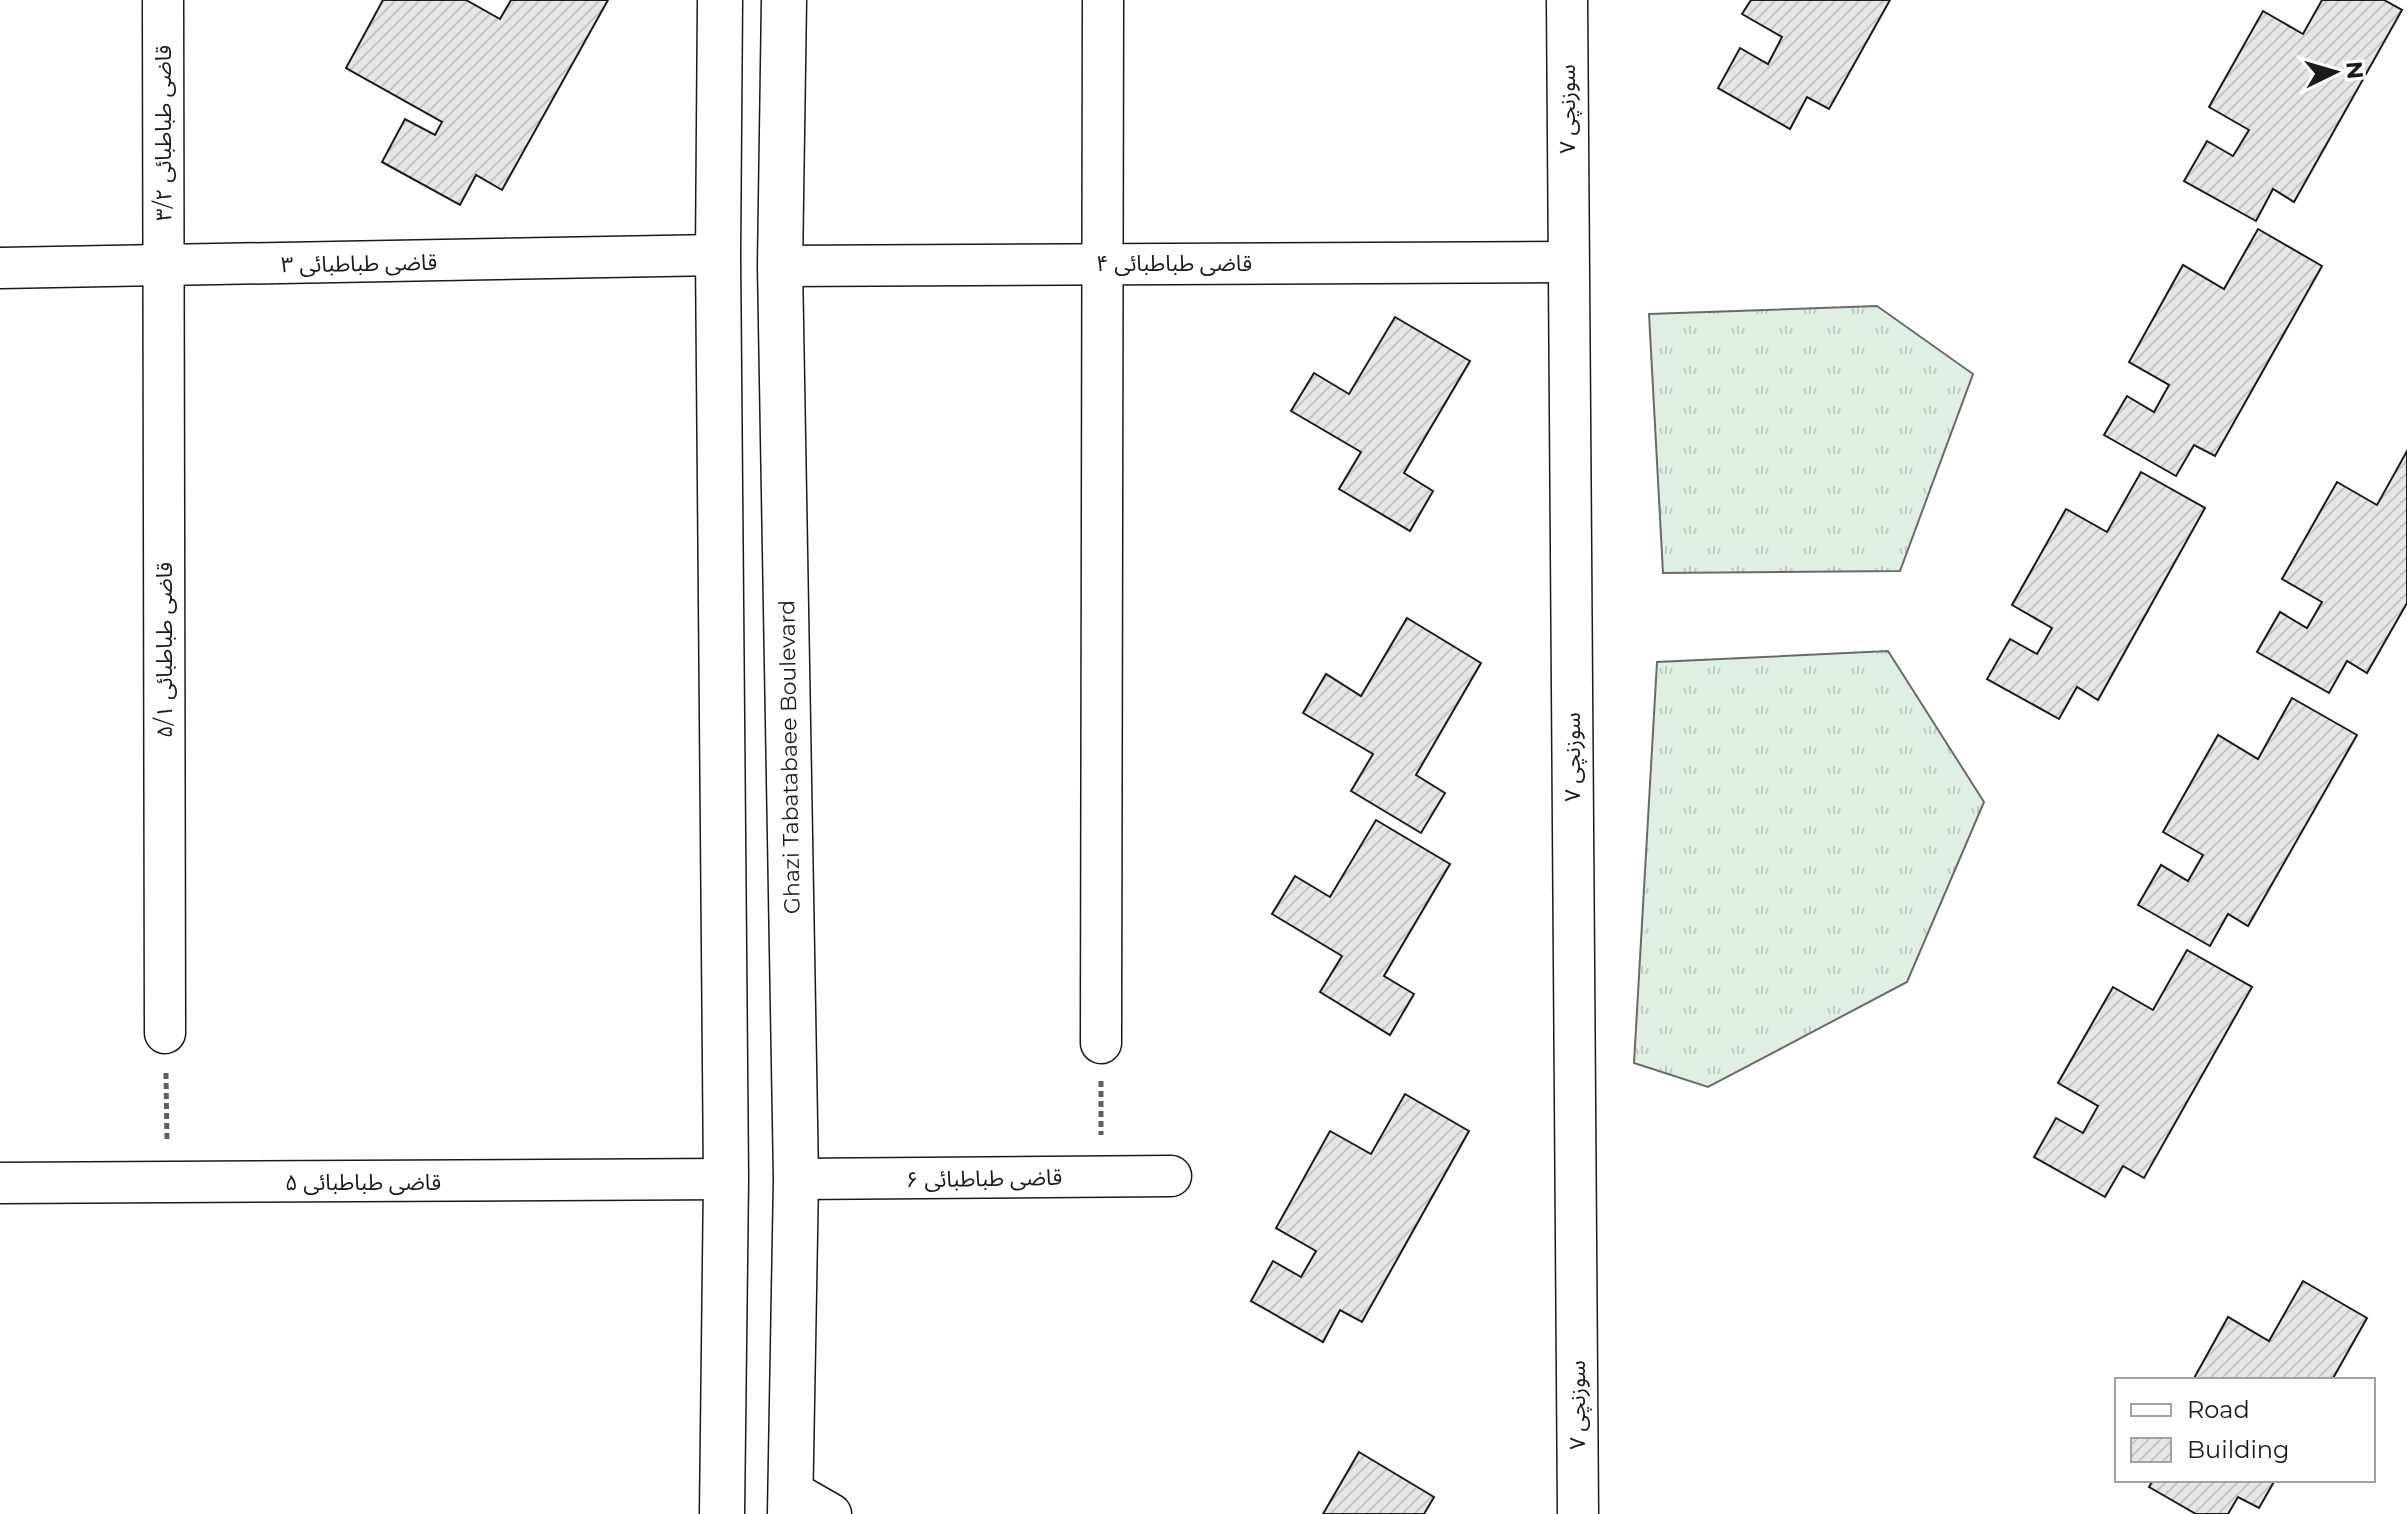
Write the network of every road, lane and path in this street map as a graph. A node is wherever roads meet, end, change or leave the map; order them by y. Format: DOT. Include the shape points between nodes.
graph roads {
  1 [pos="163,0"];
  2 [pos="720,0"];
  3 [pos="784,0"];
  4 [pos="1103,0"];
  5 [pos="1567,0"];
  6 [pos="718,255"];
  7 [pos="1568,262"];
  8 [pos="1102,263"];
  9 [pos="780,266"];
  10 [pos="163,267"];
  11 [pos="0,268"];
  12 [pos="165,1033"];
  13 [pos="1101,1043"];
  14 [pos="1102,1176"];
  15 [pos="1171,1176"];
  16 [pos="726,1179"];
  17 [pos="796,1179"];
  18 [pos="0,1183"];
  19 [pos="168,1184"];
  20 [pos="791,1502"];
  21 [pos="722,1514"];
  22 [pos="831,1514"];
  23 [pos="1578,1514"];
  1 -- 10 [label="street, قاضی طباطبائی ۳/۲"];
  2 -- 6 [label="main road"];
  3 -- 9 [label="main road, Ghazi Tabatabaee Boulevard"];
  4 -- 8 [label="street"];
  5 -- 7 [label="street, سوزنچی ۷"];
  6 -- 10 [label="street, قاضی طباطبائی ۳"];
  6 -- 16 [label="main road"];
  7 -- 8 [label="street, قاضی طباطبائی ۴"];
  7 -- 23 [label="street, سوزنچی ۷"];
  8 -- 9 [label="street, قاضی طباطبائی ۴"];
  8 -- 13 [label="street"];
  9 -- 17 [label="main road, Ghazi Tabatabaee Boulevard"];
  10 -- 11 [label="street, قاضی طباطبائی ۳"];
  10 -- 12 [label="street, قاضی طباطبائی ۵/۱"];
  12 -- 19 [label="path"];
  13 -- 14 [label="path"];
  14 -- 15 [label="street, قاضی طباطبائی ۶"];
  14 -- 17 [label="street, قاضی طباطبائی ۶"];
  16 -- 19 [label="street, قاضی طباطبائی ۵"];
  16 -- 21 [label="main road"];
  17 -- 20 [label="main road, Ghazi Tabatabaee Boulevard"];
  18 -- 19 [label="street, قاضی طباطبائی ۵"];
  20 -- 22 [label="street"];
}
